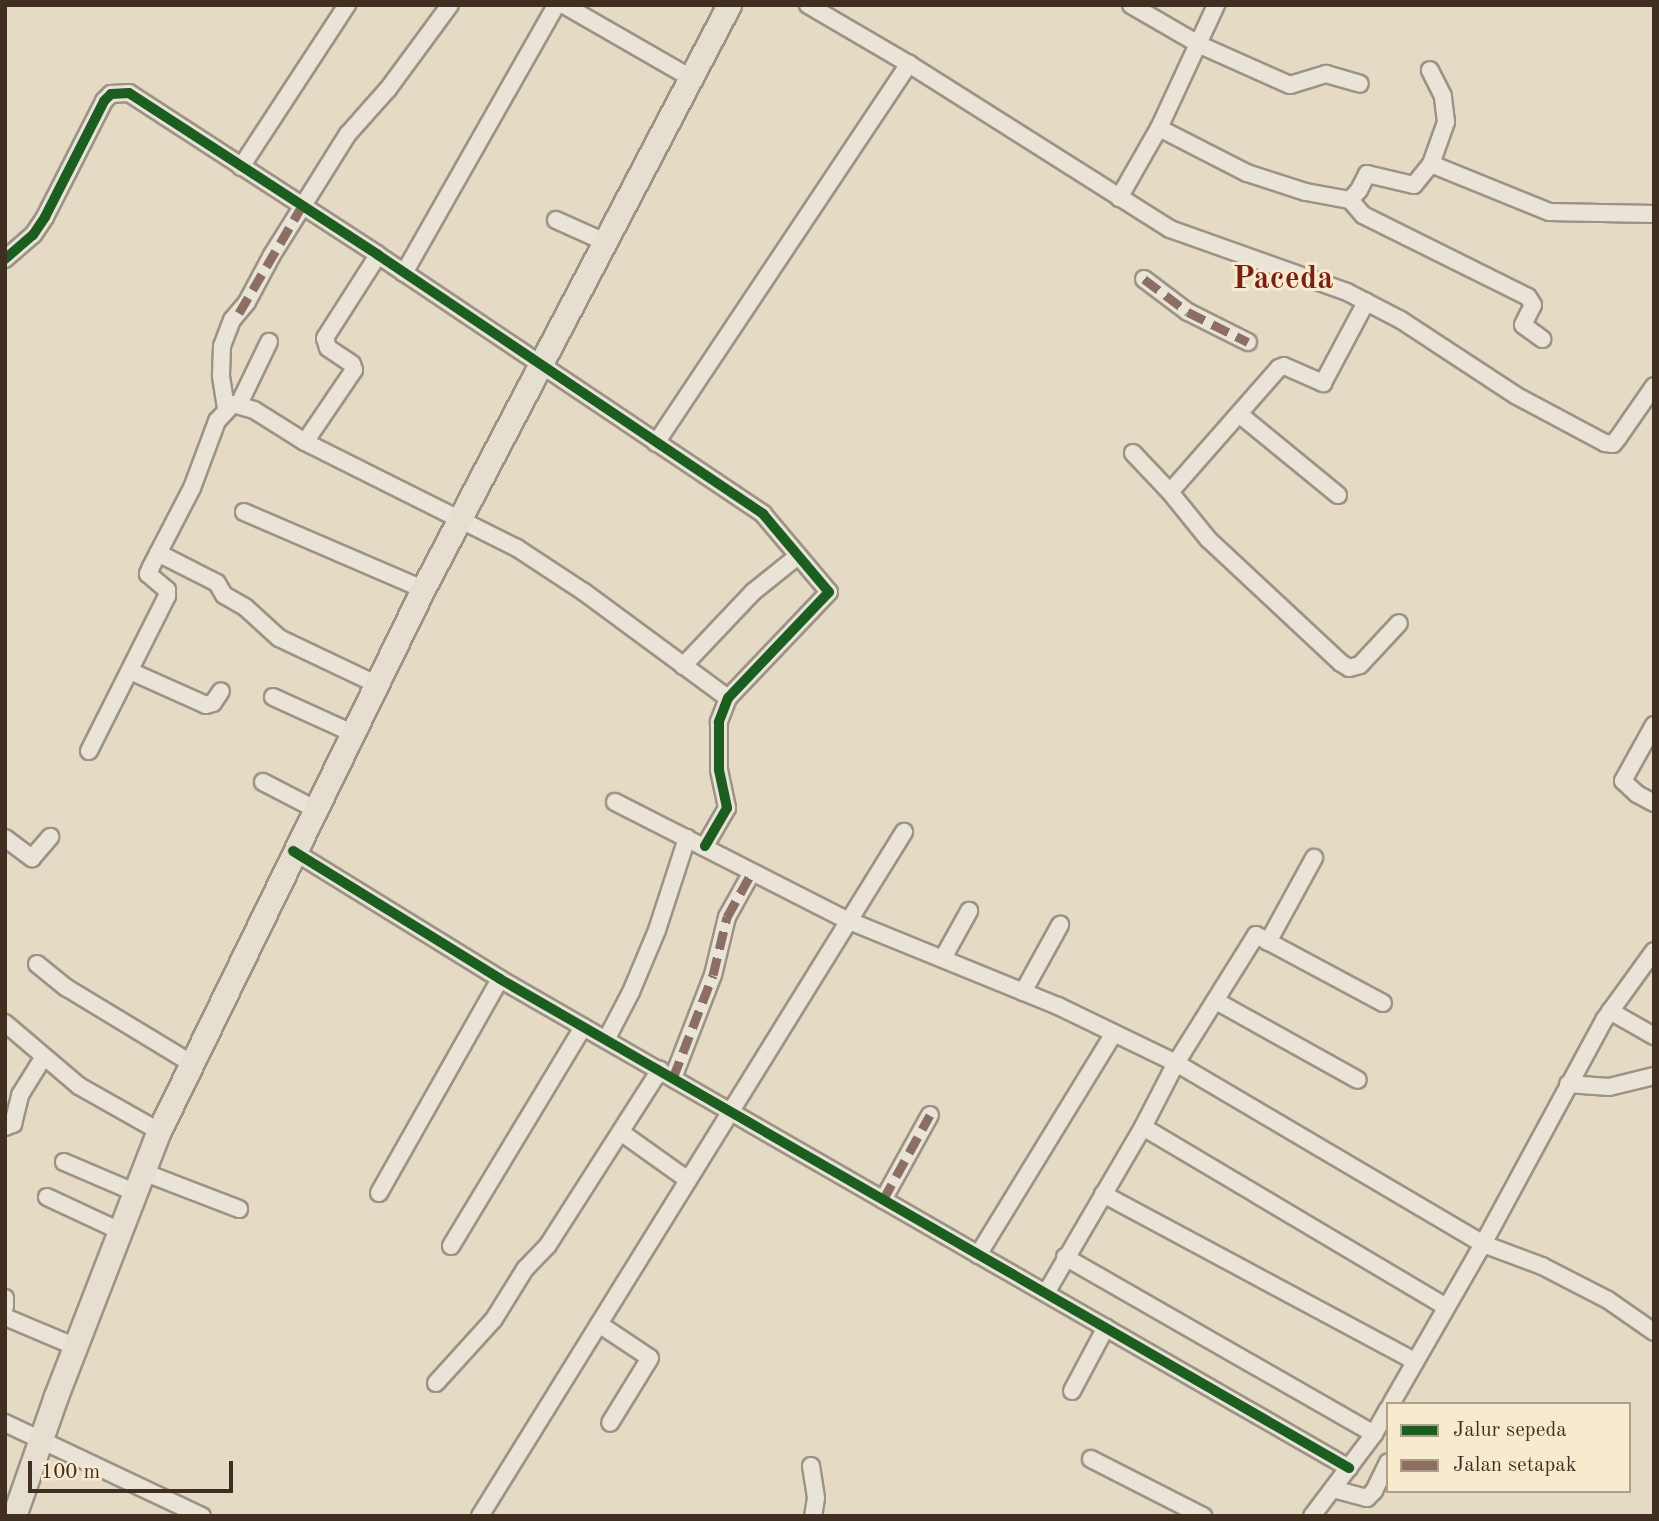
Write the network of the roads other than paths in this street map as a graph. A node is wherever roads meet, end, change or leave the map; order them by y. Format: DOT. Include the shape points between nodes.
graph roads {
  1 [pos="346,5"];
  2 [pos="450,5"];
  3 [pos="556,5"];
  4 [pos="564,5"];
  5 [pos="729,5"];
  6 [pos="808,5"];
  7 [pos="1131,5"];
  8 [pos="1216,5"];
  9 [pos="1200,45"];
  10 [pos="909,64"];
  11 [pos="1430,70"];
  12 [pos="691,78"];
  13 [pos="1360,84"];
  14 [pos="1159,128"];
  15 [pos="1431,164"];
  16 [pos="241,167"];
  17 [pos="1119,198"];
  18 [pos="1350,200"];
  19 [pos="302,206"];
  20 [pos="1654,214"];
  21 [pos="556,220"];
  22 [pos="605,242"];
  23 [pos="378,255"];
  24 [pos="5,258"];
  25 [pos="404,273"];
  26 [pos="1144,279"];
  27 [pos="1366,302"];
  28 [pos="1542,339"];
  29 [pos="270,342"];
  30 [pos="1248,342"];
  31 [pos="541,365"];
  32 [pos="1654,386"];
  33 [pos="232,406"];
  34 [pos="1239,414"];
  35 [pos="306,442"];
  36 [pos="656,443"];
  37 [pos="1133,453"];
  38 [pos="1170,492"];
  39 [pos="1339,495"];
  40 [pos="244,512"];
  41 [pos="460,518"];
  42 [pos="158,553"];
  43 [pos="798,556"];
  44 [pos="423,589"];
  45 [pos="1399,623"];
  46 [pos="683,666"];
  47 [pos="131,671"];
  48 [pos="376,684"];
  49 [pos="221,691"];
  50 [pos="274,697"];
  51 [pos="728,698"];
  52 [pos="1654,725"];
  53 [pos="352,733"];
  54 [pos="89,751"];
  55 [pos="262,782"];
  56 [pos="615,802"];
  57 [pos="1654,803"];
  58 [pos="315,808"];
  59 [pos="904,832"];
  60 [pos="50,837"];
  61 [pos="5,838"];
  62 [pos="687,838"];
  63 [pos="705,846"];
  64 [pos="293,851"];
  65 [pos="1314,858"];
  66 [pos="752,872"];
  67 [pos="970,911"];
  68 [pos="847,920"];
  69 [pos="1060,925"];
  70 [pos="1268,942"];
  71 [pos="1654,951"];
  72 [pos="943,958"];
  73 [pos="37,964"];
  74 [pos="500,979"];
  75 [pos="1023,992"];
  76 [pos="1216,1002"];
  77 [pos="1383,1003"];
  78 [pos="1610,1011"];
  79 [pos="5,1023"];
  80 [pos="583,1027"];
  81 [pos="1114,1033"];
  82 [pos="1654,1036"];
  83 [pos="606,1040"];
  84 [pos="43,1058"];
  85 [pos="191,1063"];
  86 [pos="1176,1063"];
  87 [pos="666,1074"];
  88 [pos="1654,1076"];
  89 [pos="1359,1080"];
  90 [pos="1568,1084"];
  91 [pos="730,1112"];
  92 [pos="930,1115"];
  93 [pos="5,1127"];
  94 [pos="1143,1127"];
  95 [pos="159,1131"];
  96 [pos="622,1132"];
  97 [pos="64,1162"];
  98 [pos="688,1180"];
  99 [pos="139,1182"];
  100 [pos="379,1193"];
  101 [pos="1102,1194"];
  102 [pos="47,1197"];
  103 [pos="883,1200"];
  104 [pos="239,1209"];
  105 [pos="120,1231"];
  106 [pos="1483,1244"];
  107 [pos="451,1246"];
  108 [pos="978,1255"];
  109 [pos="1065,1257"];
  110 [pos="1046,1293"];
  111 [pos="5,1298"];
  112 [pos="5,1307"];
  113 [pos="1446,1307"];
  114 [pos="5,1317"];
  115 [pos="599,1324"];
  116 [pos="1106,1327"];
  117 [pos="1654,1332"];
  118 [pos="76,1347"];
  119 [pos="1415,1361"];
  120 [pos="436,1383"];
  121 [pos="1072,1391"];
  122 [pos="1392,1402"];
  123 [pos="1386,1413"];
  124 [pos="5,1423"];
  125 [pos="610,1423"];
  126 [pos="1374,1434"];
  127 [pos="41,1440"];
  128 [pos="1091,1459"];
  129 [pos="811,1466"];
  130 [pos="1386,1466"];
  131 [pos="1349,1468"];
  132 [pos="1333,1489"];
  133 [pos="167,1508"];
  134 [pos="14,1516"];
  135 [pos="202,1516"];
  136 [pos="480,1516"];
  137 [pos="813,1516"];
  138 [pos="1203,1516"];
  139 [pos="1312,1516"];
  1 -- 16 [label="street"];
  2 -- 19 [label="street" via="348,134"];
  3 -- 25 [label="street"];
  4 -- 12 [label="street"];
  5 -- 12 [label="highway"];
  6 -- 10 [label="street"];
  7 -- 9 [label="street"];
  8 -- 9 [label="street"];
  9 -- 13 [label="street" via="1290,85 1326,74"];
  9 -- 14 [label="street"];
  10 -- 17 [label="street"];
  10 -- 36 [label="street"];
  11 -- 15 [label="street" via="1446,108 1443,135"];
  12 -- 22 [label="highway"];
  14 -- 17 [label="street"];
  14 -- 18 [label="street" via="1247,173"];
  15 -- 18 [label="street" via="1414,185 1365,174"];
  15 -- 20 [label="street" via="1549,212"];
  16 -- 19 [label="street"];
  16 -- 24 [label="street" via="139,97 111,94 45,217 33,235"];
  17 -- 27 [label="street" via="1185,235 1307,275"];
  18 -- 28 [label="street" via="1363,215 1528,297 1533,305 1523,325"];
  19 -- 23 [label="street"];
  19 -- 33 [label="street" via="224,337 221,375"];
  21 -- 22 [label="street"];
  22 -- 31 [label="highway"];
  23 -- 25 [label="street"];
  23 -- 35 [label="street" via="325,338 328,348 354,370"];
  25 -- 31 [label="street"];
  26 -- 30 [label="street" via="1188,312"];
  27 -- 32 [label="street" via="1515,395 1605,443 1613,444"];
  27 -- 34 [label="street" via="1323,383 1282,367"];
  29 -- 33 [label="street"];
  31 -- 36 [label="street"];
  31 -- 41 [label="highway"];
  33 -- 35 [label="street"];
  33 -- 42 [label="street" via="217,421 185,505"];
  34 -- 38 [label="street"];
  34 -- 39 [label="street"];
  35 -- 41 [label="street"];
  36 -- 43 [label="street" via="743,498 763,514"];
  37 -- 38 [label="street"];
  38 -- 45 [label="street" via="1218,548 1349,668 1360,665"];
  40 -- 44 [label="street"];
  41 -- 44 [label="highway"];
  41 -- 46 [label="street" via="556,573"];
  42 -- 47 [label="street" via="148,574 164,587 167,596"];
  42 -- 48 [label="street" via="217,583 224,595 279,638"];
  43 -- 46 [label="street" via="753,592"];
  43 -- 51 [label="street" via="829,592"];
  44 -- 48 [label="highway"];
  46 -- 51 [label="street"];
  47 -- 49 [label="street" via="206,705"];
  47 -- 54 [label="street"];
  48 -- 53 [label="highway"];
  50 -- 53 [label="street"];
  51 -- 63 [label="street" via="719,722 719,770 727,808"];
  52 -- 57 [label="street" via="1623,780"];
  53 -- 58 [label="highway"];
  55 -- 58 [label="street"];
  56 -- 62 [label="street"];
  58 -- 64 [label="highway"];
  59 -- 68 [label="street"];
  60 -- 61 [label="street" via="32,858"];
  62 -- 63 [label="street"];
  62 -- 83 [label="street" via="657,930"];
  63 -- 66 [label="street"];
  64 -- 74 [label="street"];
  64 -- 85 [label="highway"];
  65 -- 70 [label="street"];
  66 -- 68 [label="street"];
  66 -- 87 [label="street" via="727,917 713,975"];
  67 -- 72 [label="street"];
  68 -- 72 [label="street"];
  68 -- 91 [label="street"];
  69 -- 75 [label="street"];
  70 -- 76 [label="street" via="1256,935"];
  70 -- 77 [label="street"];
  71 -- 78 [label="street"];
  72 -- 75 [label="street"];
  73 -- 85 [label="street" via="67,988"];
  74 -- 80 [label="street"];
  74 -- 100 [label="street"];
  75 -- 81 [label="street"];
  76 -- 86 [label="street"];
  76 -- 89 [label="street"];
  78 -- 82 [label="street"];
  78 -- 90 [label="street"];
  79 -- 84 [label="street"];
  80 -- 83 [label="street"];
  80 -- 107 [label="street"];
  81 -- 86 [label="street"];
  81 -- 108 [label="street"];
  83 -- 87 [label="street"];
  84 -- 93 [label="street" via="20,1095 13,1124"];
  84 -- 95 [label="street" via="79,1086"];
  85 -- 95 [label="highway"];
  86 -- 94 [label="street"];
  86 -- 106 [label="street"];
  87 -- 91 [label="street"];
  87 -- 96 [label="street"];
  88 -- 90 [label="street" via="1609,1087"];
  90 -- 106 [label="street"];
  91 -- 98 [label="street"];
  91 -- 103 [label="street"];
  92 -- 103 [label="street"];
  94 -- 101 [label="street"];
  94 -- 113 [label="street"];
  95 -- 99 [label="highway"];
  96 -- 98 [label="street"];
  96 -- 120 [label="street" via="494,1319"];
  97 -- 99 [label="street"];
  98 -- 115 [label="street"];
  99 -- 104 [label="street"];
  99 -- 105 [label="highway"];
  101 -- 109 [label="street"];
  101 -- 119 [label="street"];
  102 -- 105 [label="street"];
  103 -- 108 [label="street"];
  105 -- 118 [label="highway"];
  106 -- 113 [label="street"];
  106 -- 117 [label="street" via="1542,1266 1608,1300"];
  108 -- 110 [label="street"];
  109 -- 110 [label="street"];
  109 -- 126 [label="street"];
  110 -- 116 [label="street"];
  111 -- 112 [label="street"];
  113 -- 119 [label="street"];
  114 -- 118 [label="street"];
  115 -- 125 [label="street" via="650,1358"];
  115 -- 136 [label="street"];
  116 -- 121 [label="street"];
  116 -- 131 [label="street"];
  118 -- 127 [label="highway"];
  119 -- 122 [label="street"];
  123 -- 126 [label="street"];
  124 -- 127 [label="street"];
  126 -- 131 [label="street"];
  127 -- 133 [label="street"];
  127 -- 134 [label="highway"];
  128 -- 138 [label="street"];
  129 -- 137 [label="street" via="816,1498"];
  130 -- 132 [label="street" via="1367,1498"];
  131 -- 132 [label="street"];
  132 -- 139 [label="street"];
  133 -- 135 [label="street"];
}
